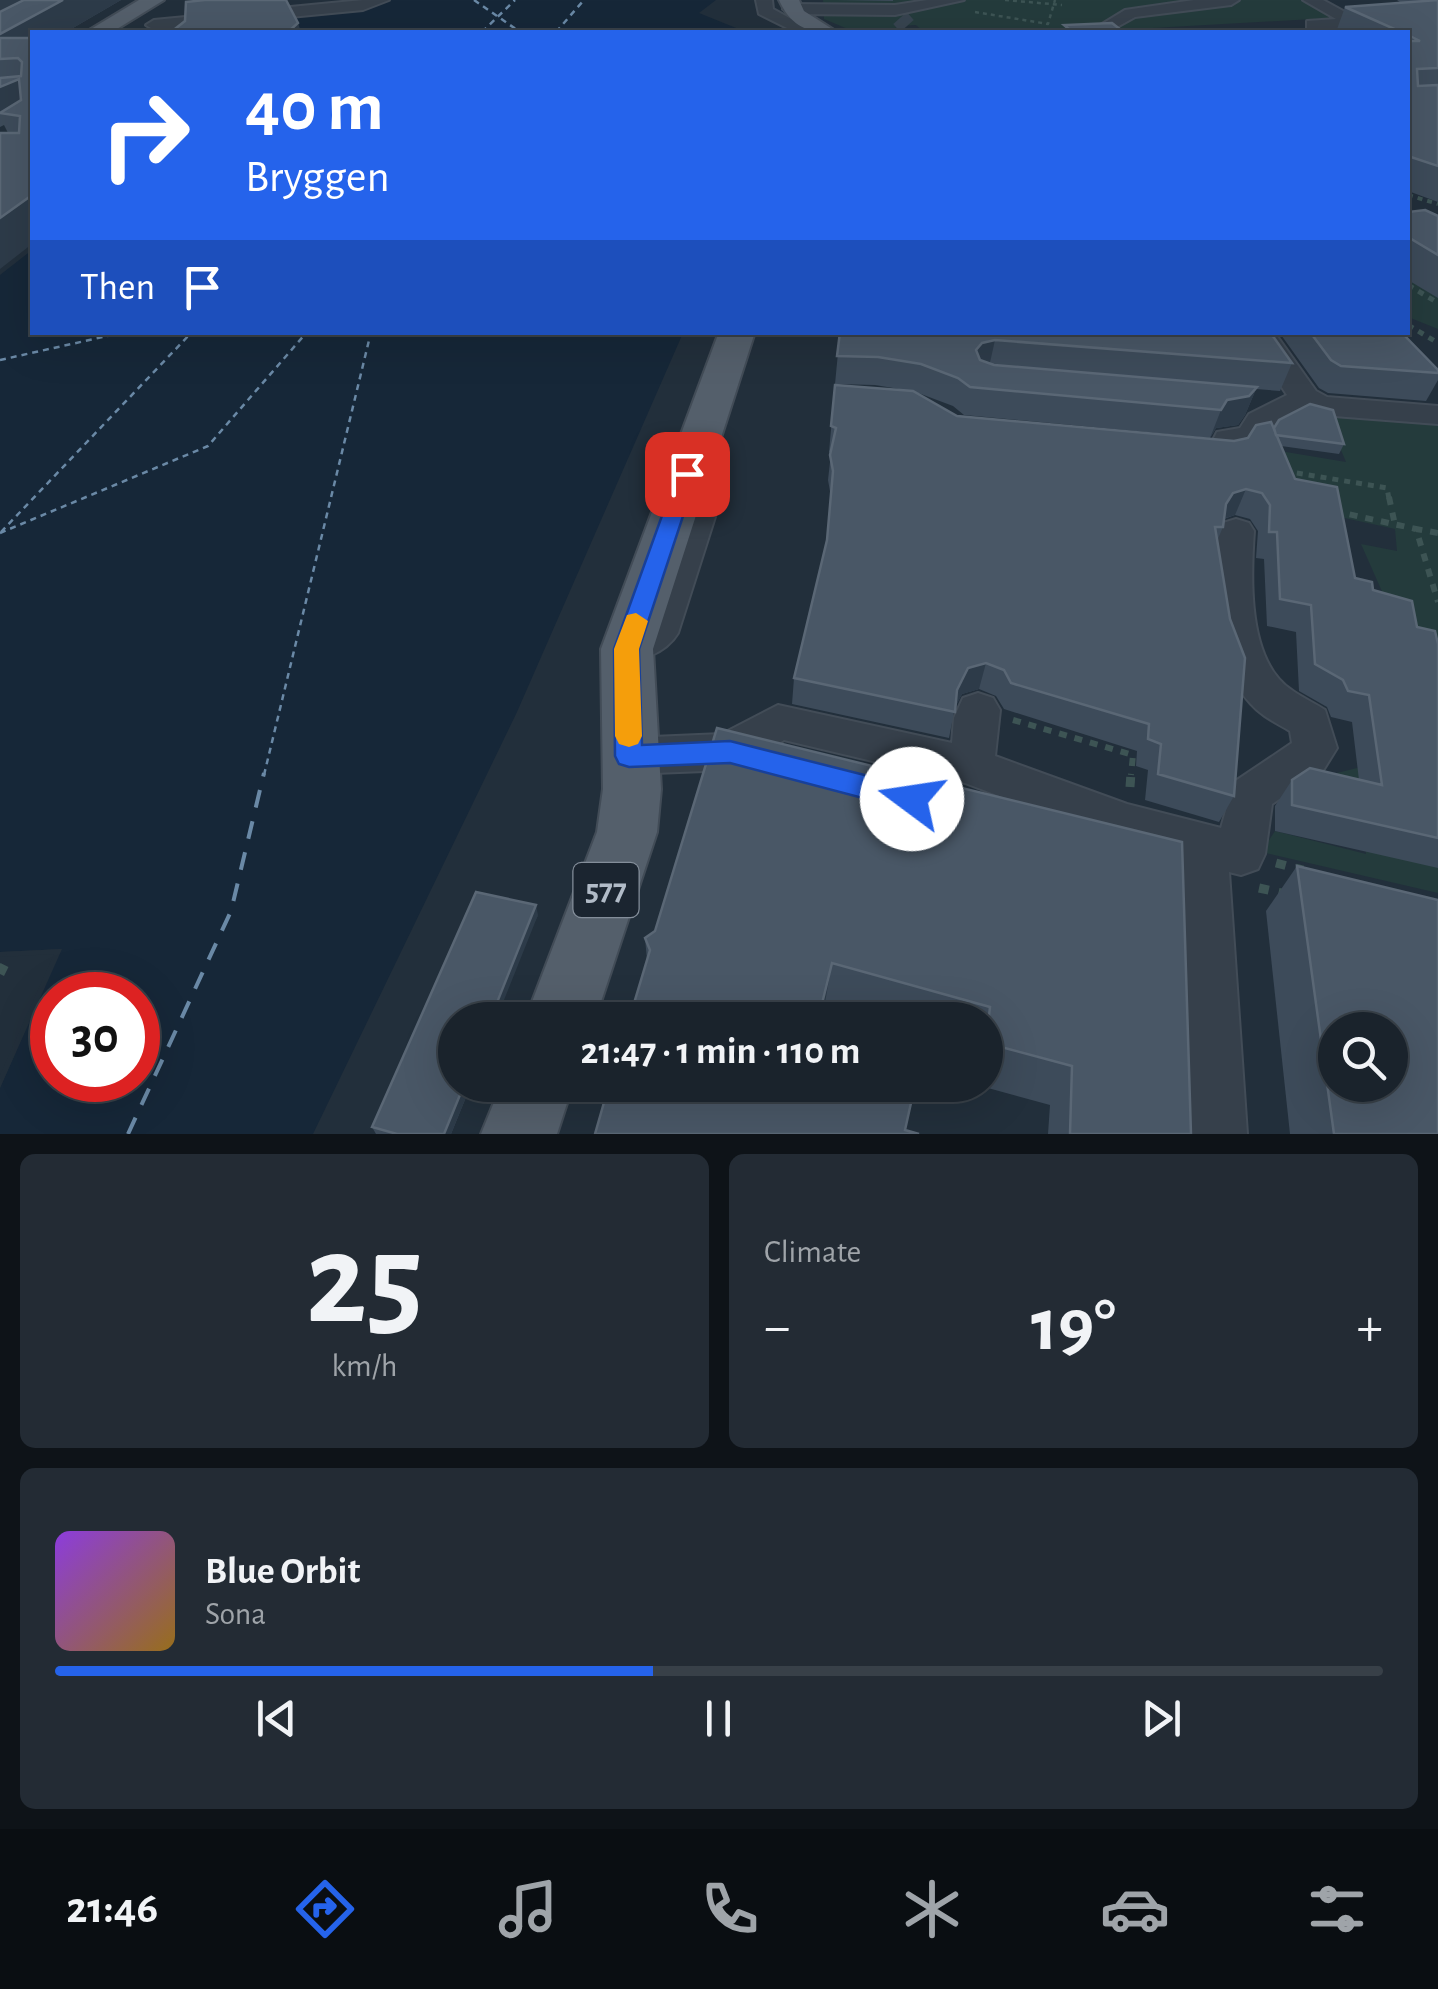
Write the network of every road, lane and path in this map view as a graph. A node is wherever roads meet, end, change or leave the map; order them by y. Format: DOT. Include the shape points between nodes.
graph roads {
  1 [pos="254,0"];
  2 [pos="381,0"];
  3 [pos="764,0"];
  4 [pos="956,0"];
  5 [pos="1005,0"];
  6 [pos="1231,0"];
  7 [pos="1311,0"];
  8 [pos="1341,0"];
  9 [pos="1054,2"];
  10 [pos="167,4"];
  11 [pos="208,4"];
  12 [pos="933,4"];
  13 [pos="790,5"];
  14 [pos="1062,5"];
  15 [pos="1184,6"];
  16 [pos="235,10"];
  17 [pos="1058,22"];
  18 [pos="1357,23"];
  19 [pos="1048,24"];
  20 [pos="1180,25"];
  21 [pos="148,29"];
  22 [pos="102,30"];
  23 [pos="803,30"];
  24 [pos="823,30"];
  25 [pos="1100,30"];
  26 [pos="1324,30"];
  27 [pos="1410,196"];
  28 [pos="1438,204"];
  29 [pos="1410,286"];
  30 [pos="1438,302"];
  31 [pos="1410,325"];
  32 [pos="735,335"];
  33 [pos="1261,335"];
  34 [pos="1436,342"];
  35 [pos="1422,347"];
  36 [pos="1234,402"];
  37 [pos="1295,402"];
  38 [pos="1438,414"];
  39 [pos="1166,448"];
  40 [pos="1274,470"];
  41 [pos="1321,508"];
  42 [pos="1396,525"];
  43 [pos="1416,529"];
  44 [pos="1236,531"];
  45 [pos="1438,533"];
  46 [pos="1438,602"];
  47 [pos="978,710"];
  48 [pos="730,752"];
  49 [pos="1133,755"];
  50 [pos="629,756"];
  51 [pos="970,766"];
  52 [pos="844,781"];
  53 [pos="977,816"];
  54 [pos="1223,864"];
  55 [pos="1313,872"];
  56 [pos="1294,896"];
  57 [pos="9,956"];
  58 [pos="0,974"];
  59 [pos="566,1002"];
  60 [pos="530,1102"];
  61 [pos="519,1134"];
  62 [pos="1217,1134"];
  1 -- 11 [label="street"];
  2 -- 21 [label="street"];
  3 -- 23 [label="street" via="765,12"];
  4 -- 12 [label="street"];
  5 -- 9 [label="path"];
  6 -- 15 [label="street"];
  7 -- 18 [label="street"];
  8 -- 18 [label="street" via="1370,18"];
  9 -- 14 [label="path"];
  9 -- 19 [label="path"];
  10 -- 11 [label="street"];
  10 -- 21 [label="street"];
  10 -- 22 [label="main road"];
  11 -- 16 [label="street"];
  12 -- 13 [label="street" via="898,14"];
  12 -- 19 [label="path"];
  13 -- 24 [label="main road"];
  15 -- 20 [label="street" via="1176,15"];
  15 -- 25 [label="street" via="1131,12"];
  17 -- 19 [label="path"];
  18 -- 26 [label="street" via="1313,25"];
  27 -- 28 [label="path"];
  29 -- 30 [label="path"];
  31 -- 34 [label="path"];
  32 -- 50 [label="main road, 577" via="627,649"];
  33 -- 37 [label="street"];
  34 -- 35 [label="path"];
  36 -- 37 [label="street"];
  37 -- 38 [label="street"];
  37 -- 39 [label="street" via="1260,421 1250,436 1229,439 1224,453"];
  40 -- 42 [label="path" via="1387,488"];
  41 -- 42 [label="path"];
  42 -- 43 [label="path"];
  43 -- 45 [label="path"];
  43 -- 46 [label="path"];
  44 -- 54 [label="street" via="1232,591 1252,674 1265,693 1310,722 1315,748 1250,796"];
  47 -- 49 [label="path"];
  47 -- 51 [label="street"];
  48 -- 50 [label="street"];
  48 -- 51 [label="street" via="778,722"];
  48 -- 52 [label="street"];
  50 -- 59 [label="main road, 577" via="627,832"];
  51 -- 54 [label="street"];
  53 -- 54 [label="street"];
  54 -- 55 [label="path"];
  54 -- 56 [label="path"];
  54 -- 62 [label="street"];
  57 -- 58 [label="path"];
  60 -- 61 [label="main road"];
}
